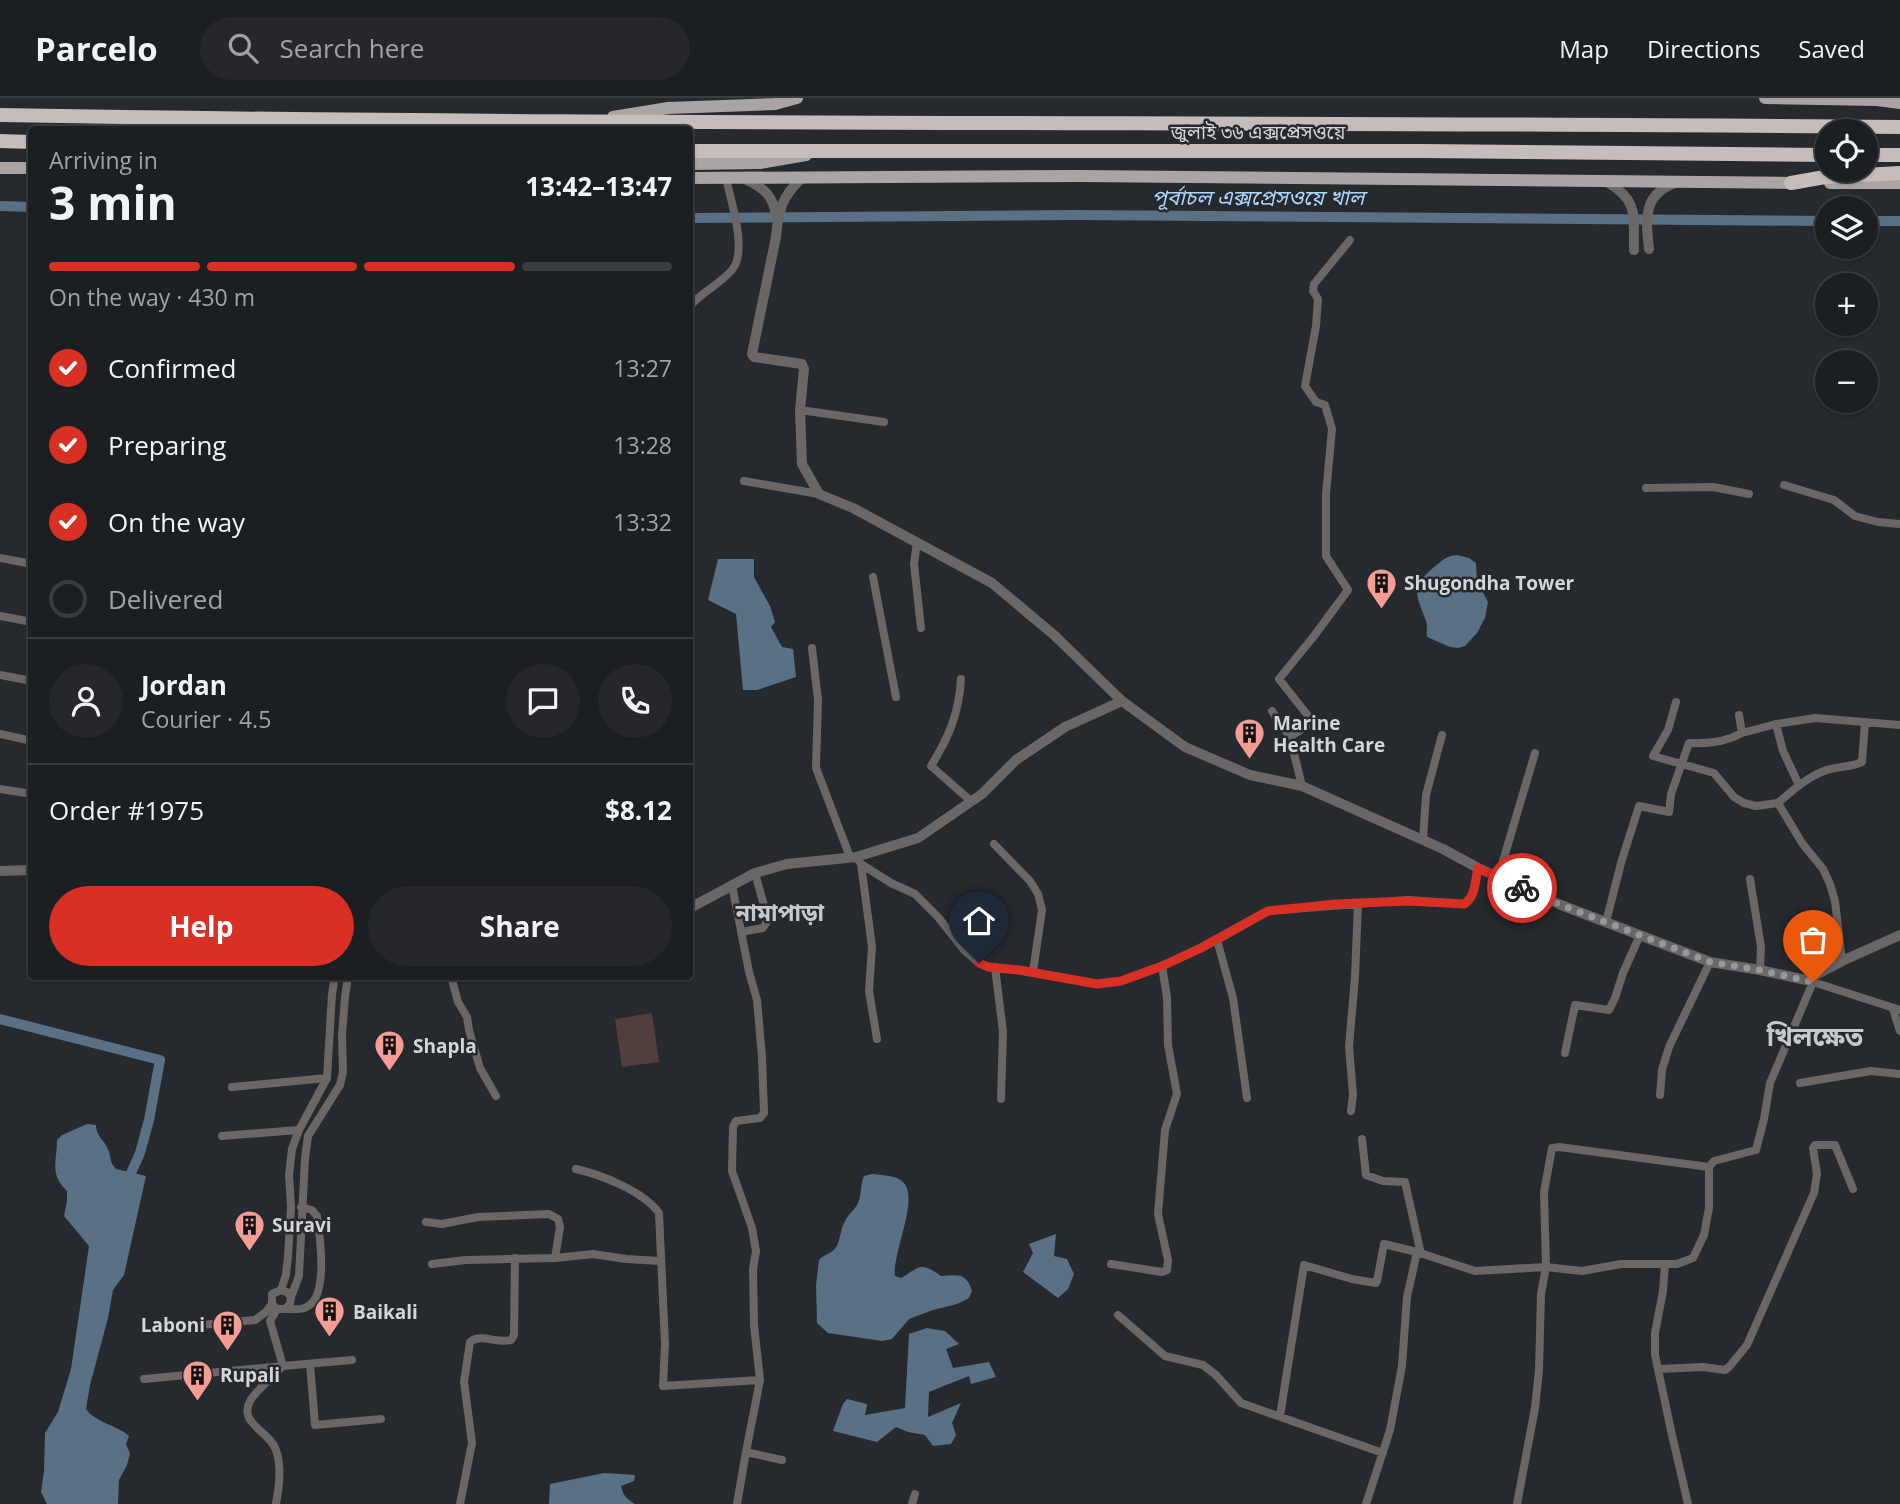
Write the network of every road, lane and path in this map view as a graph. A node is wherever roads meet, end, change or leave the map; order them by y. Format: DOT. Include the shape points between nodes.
graph roads {
  1 [pos="786,98"];
  2 [pos="797,98"];
  3 [pos="806,98"];
  4 [pos="1765,98"];
  5 [pos="1789,98"];
  6 [pos="1835,98"];
  7 [pos="1900,103"];
  8 [pos="0,115"];
  9 [pos="592,122"];
  10 [pos="1900,127"];
  11 [pos="0,141"];
  12 [pos="28,142"];
  13 [pos="693,151"];
  14 [pos="816,152"];
  15 [pos="1815,155"];
  16 [pos="1878,155"];
  17 [pos="1900,155"];
  18 [pos="693,164"];
  19 [pos="0,167"];
  20 [pos="28,168"];
  21 [pos="1900,173"];
  22 [pos="693,178"];
  23 [pos="726,178"];
  24 [pos="744,178"];
  25 [pos="802,178"];
  26 [pos="1604,180"];
  27 [pos="1682,181"];
  28 [pos="1791,183"];
  29 [pos="1900,183"];
  30 [pos="777,220"];
  31 [pos="1350,240"];
  32 [pos="1649,249"];
  33 [pos="1634,250"];
  34 [pos="693,302"];
  35 [pos="800,410"];
  36 [pos="884,422"];
  37 [pos="744,481"];
  38 [pos="1784,485"];
  39 [pos="1646,488"];
  40 [pos="819,494"];
  41 [pos="1749,494"];
  42 [pos="1900,524"];
  43 [pos="917,542"];
  44 [pos="0,558"];
  45 [pos="28,563"];
  46 [pos="873,577"];
  47 [pos="0,616"];
  48 [pos="28,621"];
  49 [pos="921,628"];
  50 [pos="812,648"];
  51 [pos="0,675"];
  52 [pos="961,678"];
  53 [pos="28,680"];
  54 [pos="896,697"];
  55 [pos="1122,701"];
  56 [pos="1676,702"];
  57 [pos="1272,711"];
  58 [pos="1739,715"];
  59 [pos="1865,722"];
  60 [pos="1776,724"];
  61 [pos="1900,724"];
  62 [pos="1742,733"];
  63 [pos="0,734"];
  64 [pos="1442,734"];
  65 [pos="1290,737"];
  66 [pos="28,740"];
  67 [pos="1535,753"];
  68 [pos="1682,766"];
  69 [pos="1799,785"];
  70 [pos="1302,786"];
  71 [pos="0,789"];
  72 [pos="28,793"];
  73 [pos="971,801"];
  74 [pos="1778,803"];
  75 [pos="1423,840"];
  76 [pos="994,844"];
  77 [pos="855,859"];
  78 [pos="1478,868"];
  79 [pos="28,870"];
  80 [pos="0,871"];
  81 [pos="755,873"];
  82 [pos="1498,877"];
  83 [pos="1750,879"];
  84 [pos="732,885"];
  85 [pos="1358,903"];
  86 [pos="693,906"];
  87 [pos="1606,922"];
  88 [pos="741,932"];
  89 [pos="1640,935"];
  90 [pos="1900,935"];
  91 [pos="1217,940"];
  92 [pos="1842,961"];
  93 [pos="1710,962"];
  94 [pos="1162,966"];
  95 [pos="995,967"];
  96 [pos="1760,970"];
  97 [pos="1033,972"];
  98 [pos="334,980"];
  99 [pos="347,980"];
  100 [pos="452,980"];
  101 [pos="1809,981"];
  102 [pos="332,994"];
  103 [pos="345,997"];
  104 [pos="1897,1010"];
  105 [pos="1900,1031"];
  106 [pos="330,1035"];
  107 [pos="342,1035"];
  108 [pos="877,1039"];
  109 [pos="1565,1053"];
  110 [pos="1900,1073"];
  111 [pos="327,1078"];
  112 [pos="1800,1083"];
  113 [pos="232,1087"];
  114 [pos="1660,1095"];
  115 [pos="496,1096"];
  116 [pos="1247,1098"];
  117 [pos="1001,1099"];
  118 [pos="315,1100"];
  119 [pos="327,1106"];
  120 [pos="1351,1111"];
  121 [pos="299,1130"];
  122 [pos="222,1136"];
  123 [pos="1362,1139"];
  124 [pos="1709,1167"];
  125 [pos="576,1169"];
  126 [pos="1853,1189"];
  127 [pos="291,1207"];
  128 [pos="303,1207"];
  129 [pos="426,1222"];
  130 [pos="1419,1253"];
  131 [pos="515,1258"];
  132 [pos="555,1258"];
  133 [pos="660,1261"];
  134 [pos="432,1264"];
  135 [pos="1111,1264"];
  136 [pos="1665,1265"];
  137 [pos="1546,1267"];
  138 [pos="281,1290"];
  139 [pos="291,1297"];
  140 [pos="278,1307"];
  141 [pos="1118,1315"];
  142 [pos="158,1329"];
  143 [pos="352,1360"];
  144 [pos="310,1364"];
  145 [pos="284,1366"];
  146 [pos="1659,1369"];
  147 [pos="144,1379"];
  148 [pos="760,1380"];
  149 [pos="1280,1416"];
  150 [pos="381,1419"];
  151 [pos="747,1452"];
  152 [pos="1383,1452"];
  153 [pos="782,1460"];
  154 [pos="915,1494"];
  155 [pos="276,1504"];
  156 [pos="460,1504"];
  157 [pos="737,1504"];
  158 [pos="912,1504"];
  159 [pos="1366,1504"];
  160 [pos="1517,1504"];
  161 [pos="1688,1504"];
  1 -- 2 [label="main road"];
  2 -- 3 [label="main road"];
  2 -- 9 [label="main road" via="775,104 668,108"];
  4 -- 5 [label="main road"];
  5 -- 6 [label="main road"];
  6 -- 7 [label="main road"];
  8 -- 9 [label="highway, জুলাই ৩৬ এক্সপ্রেসওয়ে"];
  9 -- 10 [label="highway, জুলাই ৩৬ এক্সপ্রেসওয়ে"];
  11 -- 12 [label="highway"];
  13 -- 14 [label="highway, জুলাই ৩৬ এক্সপ্রেসওয়ে"];
  14 -- 15 [label="highway, জুলাই ৩৬ এক্সপ্রেসওয়ে"];
  14 -- 18 [label="main road" via="760,163"];
  16 -- 17 [label="highway"];
  19 -- 20 [label="main road"];
  21 -- 28 [label="highway"];
  22 -- 23 [label="main road"];
  23 -- 24 [label="main road"];
  23 -- 34 [label="street" via="738,260"];
  24 -- 25 [label="main road"];
  24 -- 30 [label="street" via="766,192"];
  25 -- 26 [label="main road"];
  25 -- 30 [label="street" via="789,191"];
  26 -- 27 [label="main road"];
  26 -- 33 [label="street" via="1624,193 1632,207"];
  27 -- 28 [label="main road"];
  27 -- 32 [label="street" via="1656,194 1649,204"];
  28 -- 29 [label="main road"];
  30 -- 35 [label="street" via="752,354 802,364"];
  31 -- 65 [label="street" via="1314,284 1316,326 1305,387 1316,402 1325,405 1332,429 1326,556 1348,590 1279,679 1313,722"];
  35 -- 36 [label="street"];
  35 -- 40 [label="street" via="802,464"];
  37 -- 40 [label="street"];
  38 -- 42 [label="street" via="1834,500 1855,516"];
  39 -- 41 [label="street" via="1713,488"];
  40 -- 43 [label="street"];
  43 -- 49 [label="street" via="914,564"];
  43 -- 55 [label="street" via="992,583"];
  44 -- 45 [label="street"];
  46 -- 54 [label="street"];
  47 -- 48 [label="street"];
  50 -- 77 [label="street" via="818,700 816,768"];
  51 -- 53 [label="street"];
  52 -- 73 [label="street" via="953,722 931,766"];
  55 -- 70 [label="street" via="1185,747 1250,775"];
  55 -- 73 [label="street" via="1065,727 1016,760"];
  56 -- 68 [label="street" via="1668,730 1653,756"];
  57 -- 65 [label="street"];
  58 -- 62 [label="street"];
  59 -- 60 [label="street" via="1815,718"];
  59 -- 61 [label="street"];
  59 -- 69 [label="street" via="1862,762 1825,770"];
  60 -- 62 [label="street"];
  60 -- 69 [label="street"];
  62 -- 68 [label="street" via="1730,739 1689,743"];
  63 -- 66 [label="street"];
  64 -- 75 [label="street" via="1426,795"];
  65 -- 70 [label="street"];
  67 -- 82 [label="street"];
  68 -- 74 [label="street" via="1714,773 1744,803"];
  68 -- 87 [label="street" via="1669,812 1639,806"];
  69 -- 74 [label="street"];
  70 -- 75 [label="street"];
  71 -- 72 [label="street"];
  73 -- 77 [label="street" via="918,838"];
  74 -- 92 [label="street" via="1830,884"];
  75 -- 78 [label="street"];
  76 -- 97 [label="street" via="1038,894 1042,910"];
  77 -- 81 [label="street" via="787,864"];
  77 -- 95 [label="street" via="915,894 939,916 964,950 979,963"];
  77 -- 108 [label="street" via="872,947 869,991"];
  78 -- 82 [label="street"];
  78 -- 85 [label="street" via="1473,895 1464,904"];
  79 -- 80 [label="street"];
  81 -- 84 [label="street"];
  81 -- 88 [label="street" via="768,920 763,928"];
  82 -- 87 [label="street"];
  83 -- 96 [label="street" via="1761,947"];
  84 -- 86 [label="street"];
  84 -- 88 [label="street"];
  85 -- 91 [label="street" via="1268,911"];
  85 -- 120 [label="street" via="1349,1046"];
  87 -- 89 [label="street"];
  88 -- 148 [label="street" via="757,1000 764,1113 761,1118 736,1121 732,1171 756,1251 754,1325"];
  89 -- 93 [label="street"];
  89 -- 109 [label="street" via="1609,1010 1575,1005"];
  90 -- 92 [label="street"];
  91 -- 94 [label="street"];
  91 -- 116 [label="street" via="1233,998"];
  92 -- 101 [label="street"];
  93 -- 96 [label="street"];
  93 -- 114 [label="street" via="1669,1047"];
  94 -- 97 [label="street" via="1121,981 1097,984"];
  94 -- 135 [label="street" via="1177,1094 1166,1130 1158,1214 1167,1270"];
  95 -- 97 [label="street"];
  95 -- 117 [label="street" via="1003,1032"];
  96 -- 101 [label="street"];
  98 -- 102 [label="street"];
  99 -- 103 [label="street"];
  100 -- 115 [label="street" via="480,1068"];
  101 -- 104 [label="street"];
  101 -- 124 [label="street" via="1770,1083 1756,1150 1714,1161"];
  102 -- 103 [label="street"];
  102 -- 106 [label="street"];
  103 -- 107 [label="street"];
  104 -- 105 [label="street"];
  106 -- 107 [label="street"];
  106 -- 111 [label="street"];
  107 -- 119 [label="street" via="340,1086"];
  110 -- 112 [label="street" via="1871,1071"];
  111 -- 113 [label="street"];
  111 -- 118 [label="street"];
  118 -- 119 [label="street"];
  118 -- 121 [label="street"];
  119 -- 128 [label="street" via="307,1136"];
  121 -- 122 [label="street"];
  121 -- 127 [label="street" via="289,1175"];
  123 -- 130 [label="street" via="1366,1175 1405,1182"];
  124 -- 136 [label="street" via="1704,1235 1693,1258"];
  124 -- 137 [label="street" via="1552,1149 1544,1192"];
  125 -- 133 [label="street" via="628,1189 652,1204 659,1213"];
  126 -- 146 [label="street" via="1835,1145 1815,1144 1814,1193 1747,1345 1725,1370"];
  127 -- 128 [label="street"];
  127 -- 138 [label="street"];
  128 -- 139 [label="street" via="299,1276"];
  128 -- 140 [label="street" via="317,1216 318,1289 312,1304 300,1310"];
  129 -- 132 [label="street" via="549,1214 558,1219 560,1227"];
  130 -- 137 [label="street" via="1475,1271"];
  130 -- 149 [label="street" via="1384,1244 1376,1283 1304,1265"];
  130 -- 152 [label="street" via="1407,1297 1402,1366"];
  131 -- 132 [label="street"];
  131 -- 134 [label="street"];
  131 -- 156 [label="street" via="514,1335 504,1342 478,1338 470,1342 464,1382 472,1443"];
  132 -- 133 [label="street" via="593,1254"];
  133 -- 148 [label="street" via="663,1386"];
  136 -- 137 [label="street" via="1621,1264 1582,1271"];
  136 -- 146 [label="street" via="1655,1333"];
  137 -- 160 [label="street" via="1536,1395"];
  138 -- 139 [label="street"];
  138 -- 140 [label="street" via="272,1294"];
  139 -- 140 [label="street" via="290,1304"];
  140 -- 142 [label="street" via="255,1320"];
  140 -- 145 [label="street" via="270,1321"];
  141 -- 149 [label="street" via="1165,1356 1203,1365 1241,1404"];
  143 -- 144 [label="street"];
  144 -- 145 [label="street"];
  144 -- 150 [label="street" via="315,1425"];
  145 -- 147 [label="street"];
  145 -- 155 [label="street" via="247,1410 248,1419 270,1438 276,1450"];
  146 -- 161 [label="street"];
  148 -- 151 [label="street"];
  149 -- 152 [label="street"];
  151 -- 153 [label="street"];
  151 -- 157 [label="street"];
  152 -- 159 [label="street"];
  154 -- 158 [label="street"];
}
